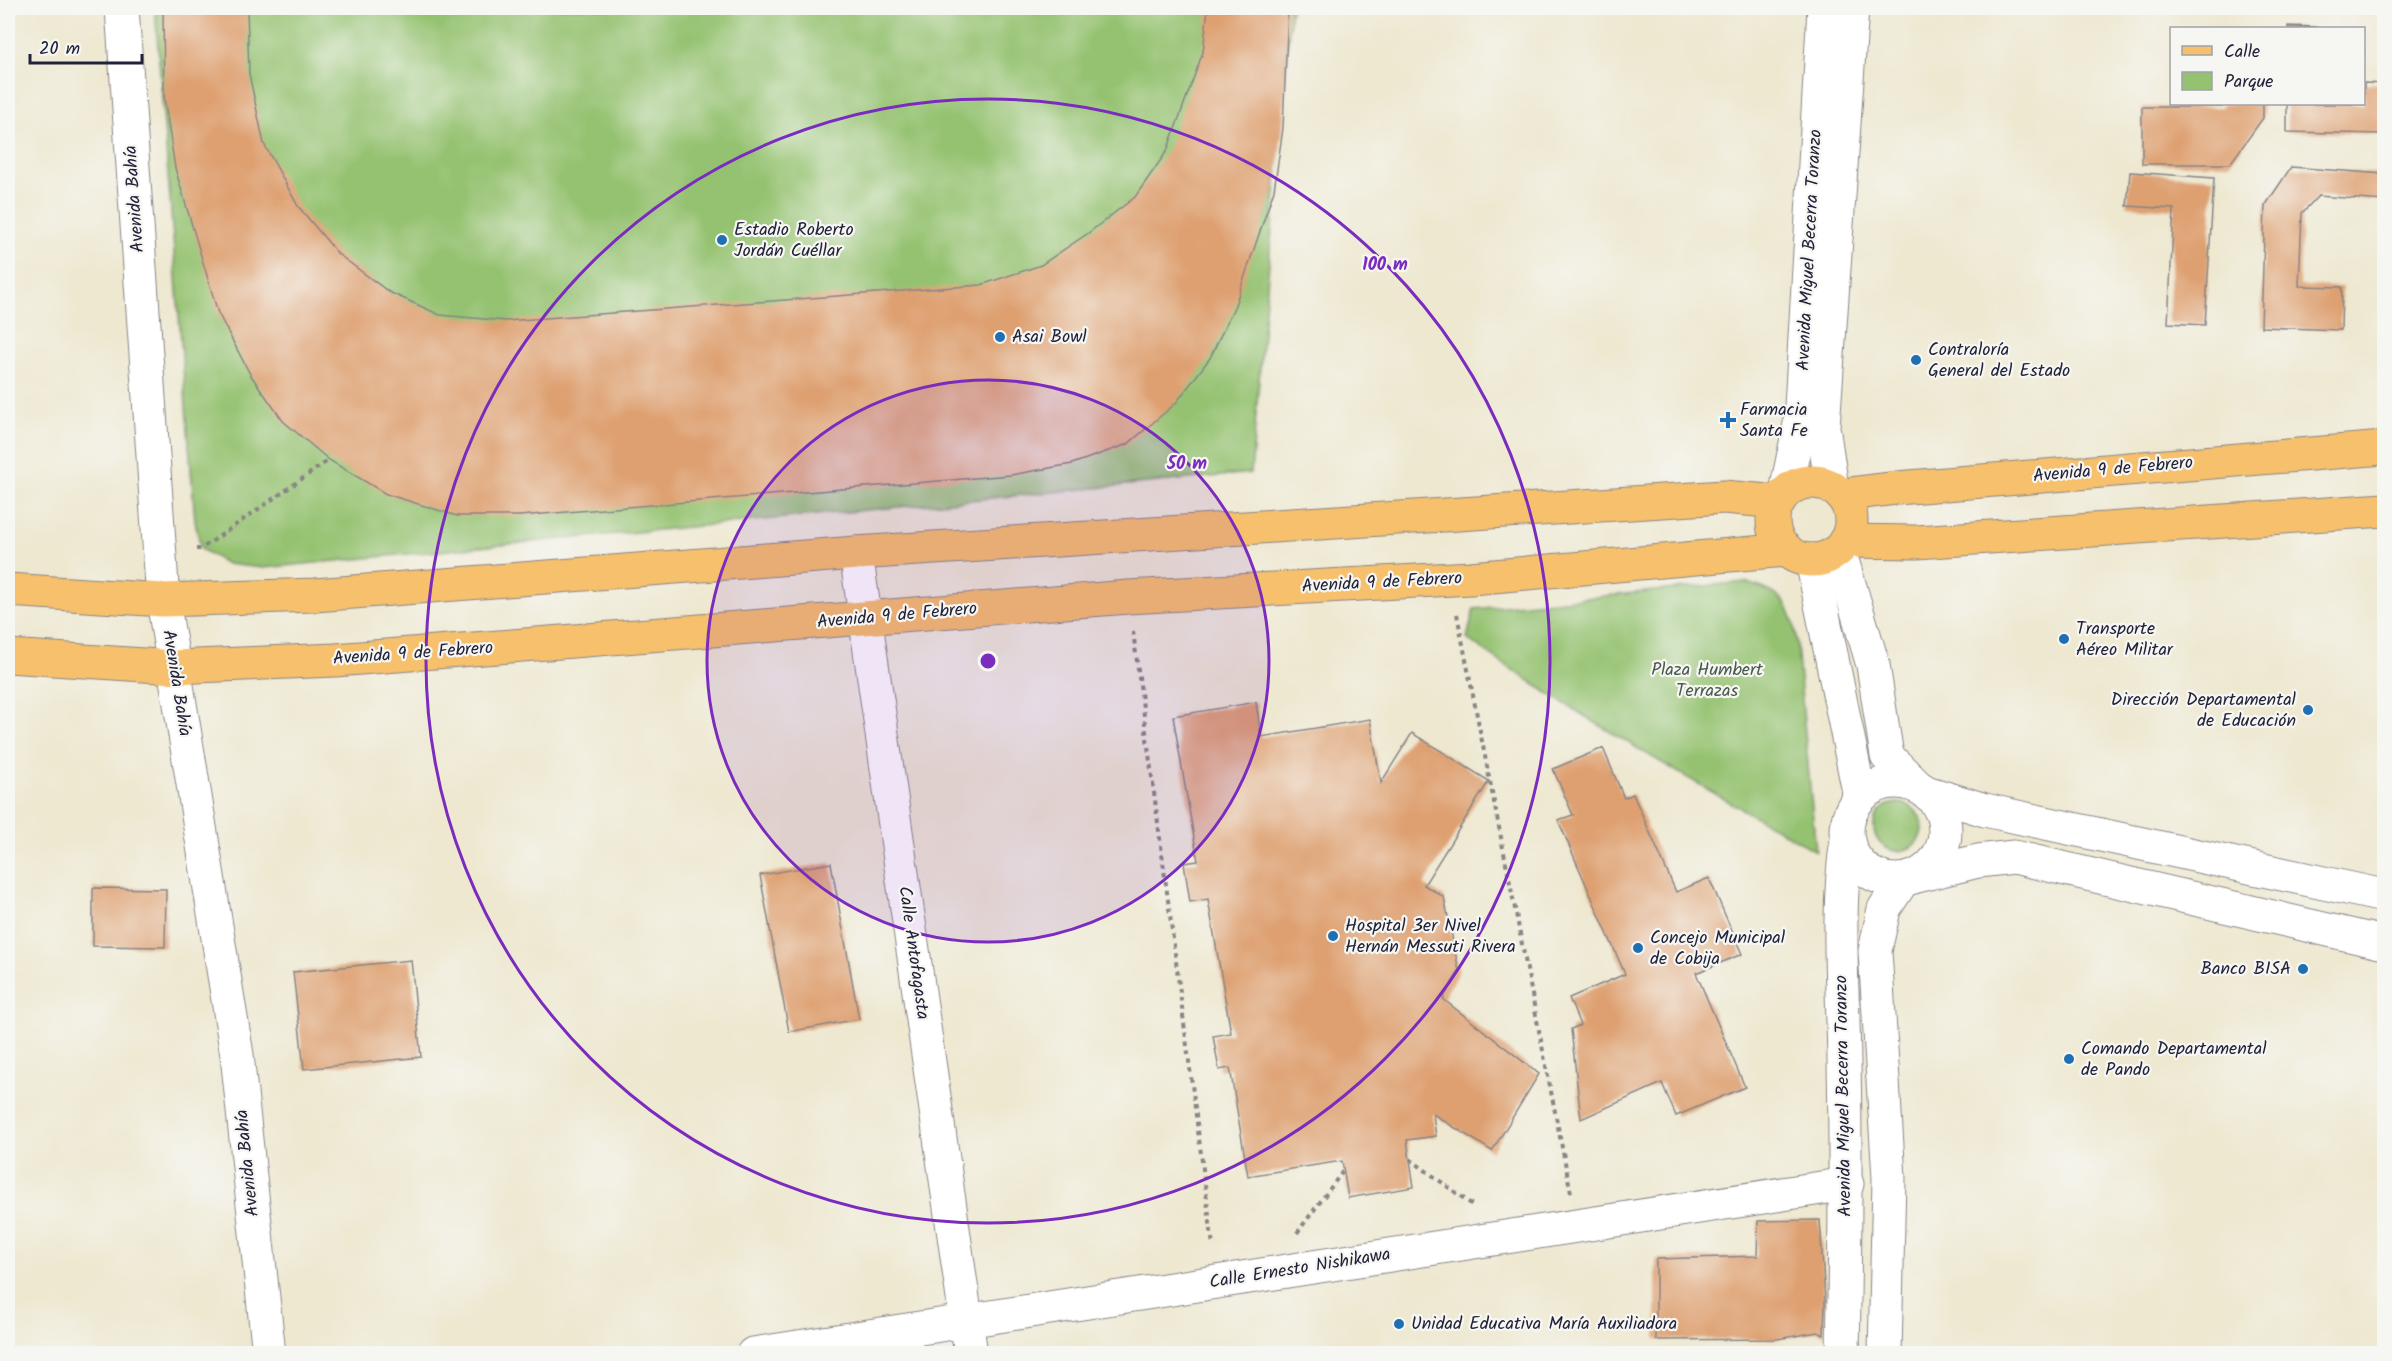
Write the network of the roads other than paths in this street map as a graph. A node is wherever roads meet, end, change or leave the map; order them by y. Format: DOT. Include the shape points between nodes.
graph roads {
  1 [pos="122,8"];
  2 [pos="1824,8"];
  3 [pos="1852,8"];
  4 [pos="2385,448"];
  5 [pos="1836,491"];
  6 [pos="1783,497"];
  7 [pos="2385,510"];
  8 [pos="1821,550"];
  9 [pos="856,553"];
  10 [pos="8,590"];
  11 [pos="163,600"];
  12 [pos="864,619"];
  13 [pos="8,656"];
  14 [pos="174,667"];
  15 [pos="1922,789"];
  16 [pos="1860,797"];
  17 [pos="1847,839"];
  18 [pos="1910,878"];
  19 [pos="2385,896"];
  20 [pos="2385,943"];
  21 [pos="1847,1184"];
  22 [pos="969,1338"];
  23 [pos="269,1353"];
  24 [pos="753,1353"];
  25 [pos="1844,1353"];
  26 [pos="1885,1353"];
  1 -- 11 [label="street, Avenida Bahía"];
  2 -- 6 [label="street, Avenida Miguel Becerra Toranzo" via="1800,424"];
  3 -- 5 [label="street, Avenida Miguel Becerra Toranzo" via="1823,427"];
  4 -- 5 [label="main road, Avenida 9 de Febrero"];
  5 -- 6 [label="main road" via="1809,482 1797,485"];
  5 -- 8 [label="main road" via="1851,517 1850,530"];
  6 -- 8 [label="main road" via="1774,514 1774,528"];
  6 -- 9 [label="main road" via="1724,497"];
  7 -- 8 [label="main road, Avenida 9 de Febrero"];
  8 -- 12 [label="main road, Avenida 9 de Febrero"];
  8 -- 15 [label="street" via="1873,665 1887,756"];
  8 -- 16 [label="street"];
  9 -- 11 [label="main road" via="315,594"];
  9 -- 12 [label="street, Calle Antofagasta"];
  10 -- 11 [label="main road"];
  11 -- 14 [label="street, Avenida Bahía"];
  12 -- 14 [label="main road, Avenida 9 de Febrero" via="334,660"];
  12 -- 22 [label="street, Calle Antofagasta"];
  13 -- 14 [label="main road, Avenida 9 de Febrero"];
  14 -- 23 [label="street, Avenida Bahía" via="237,1055"];
  15 -- 16 [label="street" via="1901,781 1886,782"];
  15 -- 18 [label="street" via="1939,805 1945,837 1941,853 1931,867"];
  15 -- 19 [label="street" via="1985,810"];
  16 -- 17 [label="street" via="1850,817"];
  17 -- 18 [label="street" via="1857,860 1874,875 1888,880"];
  17 -- 21 [label="street, Avenida Miguel Becerra Toranzo" via="1842,873"];
  18 -- 20 [label="street" via="1978,861 2014,857"];
  18 -- 26 [label="street, Avenida Miguel Becerra Toranzo" via="1884,909 1875,951 1889,1178"];
  21 -- 22 [label="street, Calle Ernesto Nishikawa" via="1218,1282"];
  21 -- 25 [label="street, Avenida Miguel Becerra Toranzo"];
  22 -- 24 [label="street, Calle Ernesto Nishikawa"];
}
